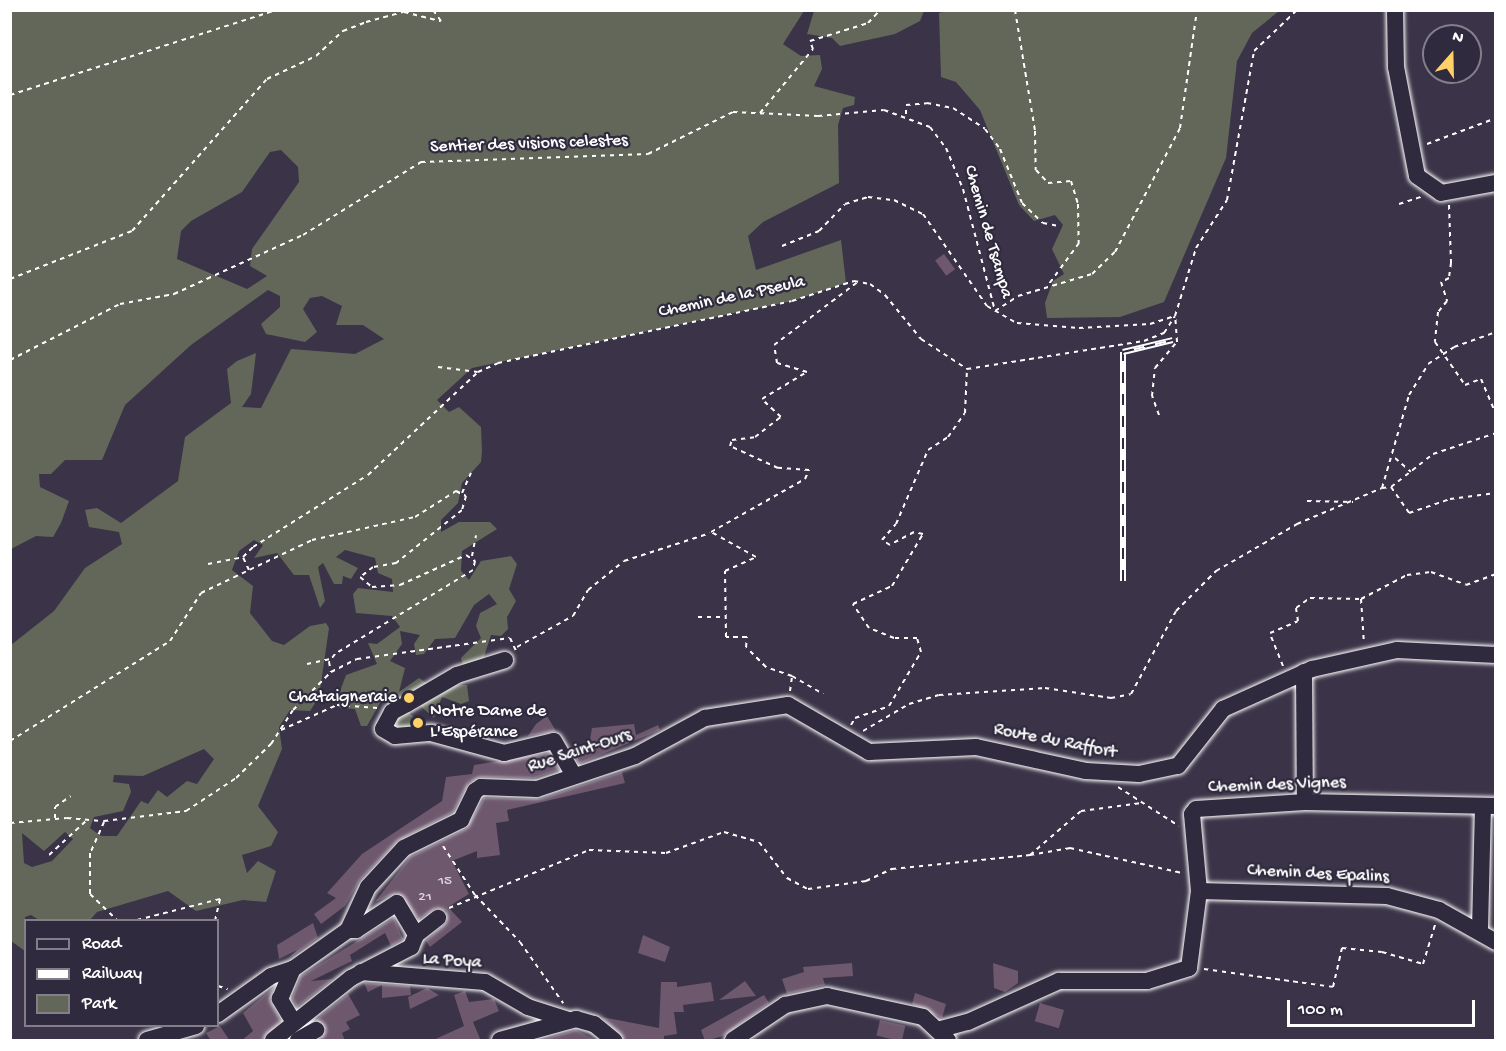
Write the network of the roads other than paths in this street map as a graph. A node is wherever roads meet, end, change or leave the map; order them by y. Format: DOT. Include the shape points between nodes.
graph roads {
  1 [pos="1395,10"];
  2 [pos="1496,183"];
  3 [pos="1496,655"];
  4 [pos="505,660"];
  5 [pos="1304,672"];
  6 [pos="788,705"];
  7 [pos="573,775"];
  8 [pos="1305,802"];
  9 [pos="1489,806"];
  10 [pos="1198,884"];
  11 [pos="438,918"];
  12 [pos="1480,929"];
  13 [pos="348,930"];
  14 [pos="416,936"];
  15 [pos="1496,942"];
  16 [pos="293,969"];
  17 [pos="360,972"];
  18 [pos="219,1013"];
  19 [pos="568,1020"];
  20 [pos="193,1027"];
  21 [pos="316,1030"];
  22 [pos="285,1033"];
  23 [pos="944,1035"];
  24 [pos="147,1041"];
  25 [pos="298,1041"];
  26 [pos="500,1041"];
  27 [pos="614,1041"];
  28 [pos="733,1041"];
  1 -- 2 [label="street" via="1396,67 1407,104 1412,159 1429,190 1448,193"];
  3 -- 5 [label="street, Route du Raffort" via="1407,649 1365,654"];
  4 -- 7 [label="street" via="457,675 392,712 383,729 395,736 431,733 504,753 558,742"];
  5 -- 6 [label="street, Route du Raffort" via="1223,709 1180,764 1152,772 1086,771 976,747 872,752"];
  5 -- 8 [label="street"];
  6 -- 7 [label="street, Rue Saint-Ours" via="705,718 635,756"];
  7 -- 13 [label="street, Rue Saint-Ours" via="523,790 481,787 461,820 404,848 384,867 356,905"];
  8 -- 9 [label="street, Chemin des Vignes"];
  8 -- 10 [label="street, Chemin des Vignes" via="1203,807 1192,813"];
  9 -- 12 [label="street"];
  10 -- 12 [label="street, Chemin des Epalins" via="1387,896 1439,910"];
  10 -- 23 [label="street, Chemin des Vignes" via="1190,968 1147,981 1059,981"];
  11 -- 14 [label="street"];
  12 -- 15 [label="street, Chemin des Epalins"];
  13 -- 14 [label="street" via="397,903"];
  13 -- 16 [label="street"];
  14 -- 17 [label="street" via="411,947"];
  16 -- 18 [label="street" via="271,976"];
  16 -- 22 [label="street" via="280,999"];
  17 -- 19 [label="street, La Poya" via="485,982 528,1007"];
  17 -- 22 [label="street"];
  19 -- 26 [label="street"];
  19 -- 27 [label="street, La Poya" via="594,1024"];
  20 -- 24 [label="street"];
  21 -- 25 [label="street"];
  23 -- 28 [label="street" via="907,1011 827,996 786,1005"];
}
